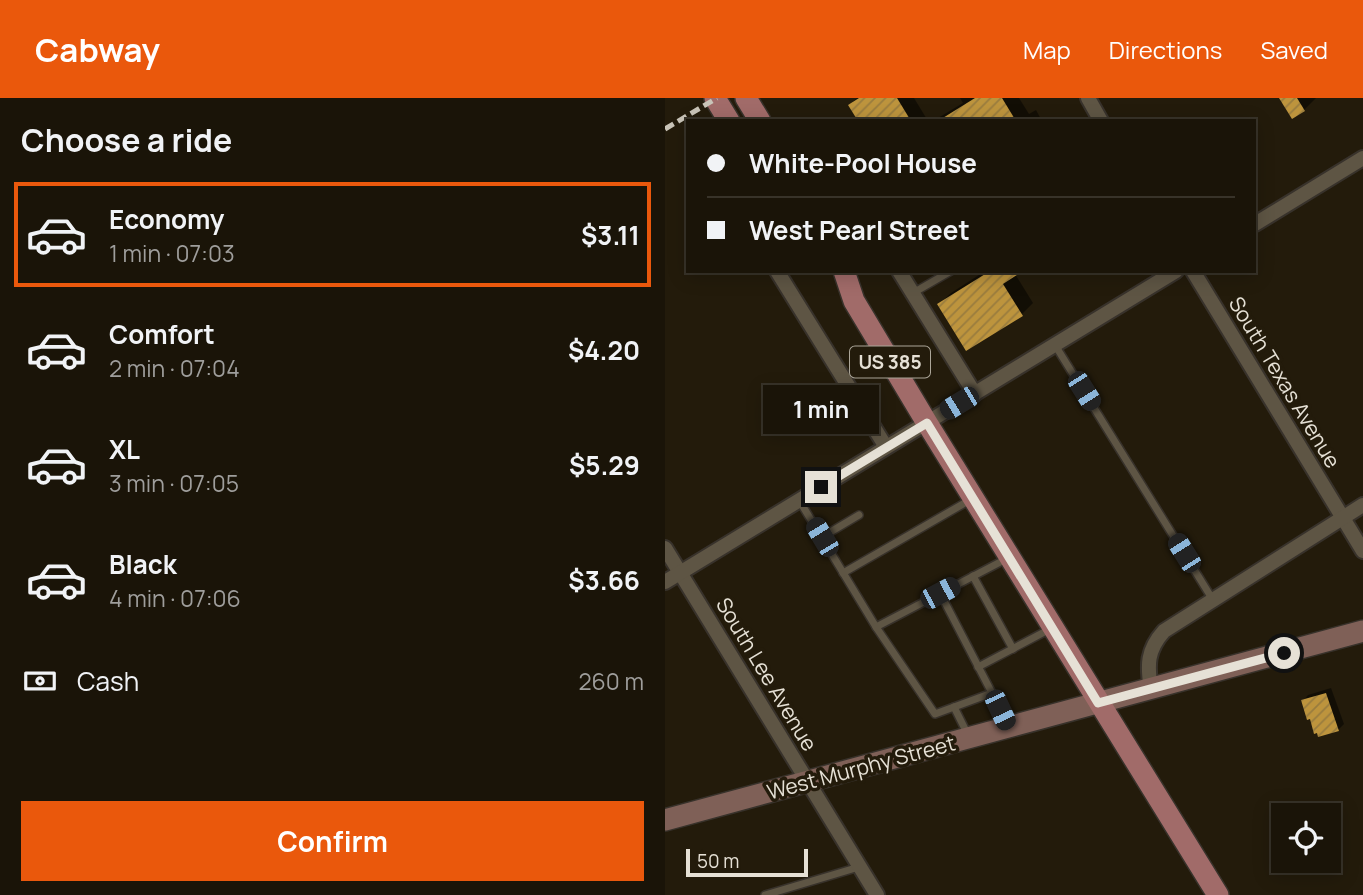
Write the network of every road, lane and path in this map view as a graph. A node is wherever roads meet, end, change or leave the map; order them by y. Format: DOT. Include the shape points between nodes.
graph roads {
  1 [pos="715,98"];
  2 [pos="746,98"];
  3 [pos="1088,98"];
  4 [pos="728,119"];
  5 [pos="759,119"];
  6 [pos="1100,119"];
  7 [pos="1363,158"];
  8 [pos="1256,223"];
  9 [pos="778,273"];
  10 [pos="829,273"];
  11 [pos="845,273"];
  12 [pos="900,273"];
  13 [pos="948,273"];
  14 [pos="1174,273"];
  15 [pos="1194,273"];
  16 [pos="913,294"];
  17 [pos="854,301"];
  18 [pos="1055,345"];
  19 [pos="975,394"];
  20 [pos="927,423"];
  21 [pos="886,447"];
  22 [pos="972,498"];
  23 [pos="799,500"];
  24 [pos="1363,505"];
  25 [pos="859,514"];
  26 [pos="1343,517"];
  27 [pos="822,537"];
  28 [pos="665,548"];
  29 [pos="1363,551"];
  30 [pos="1009,557"];
  31 [pos="680,572"];
  32 [pos="843,573"];
  33 [pos="973,576"];
  34 [pos="665,582"];
  35 [pos="940,593"];
  36 [pos="1213,600"];
  37 [pos="876,627"];
  38 [pos="1052,628"];
  39 [pos="1363,631"];
  40 [pos="1013,649"];
  41 [pos="978,667"];
  42 [pos="1151,690"];
  43 [pos="992,693"];
  44 [pos="1098,703"];
  45 [pos="954,707"];
  46 [pos="1008,727"];
  47 [pos="969,738"];
  48 [pos="808,781"];
  49 [pos="665,820"];
  50 [pos="859,867"];
  51 [pos="765,895"];
  52 [pos="877,895"];
  53 [pos="1218,895"];
  1 -- 4 [label="main road"];
  2 -- 5 [label="main road"];
  3 -- 6 [label="street"];
  7 -- 8 [label="street"];
  9 -- 21 [label="street"];
  10 -- 17 [label="main road, US 385"];
  11 -- 17 [label="main road, US 385"];
  12 -- 16 [label="street"];
  13 -- 16 [label="lane"];
  14 -- 18 [label="street"];
  15 -- 26 [label="street, South Texas Avenue"];
  16 -- 19 [label="street"];
  17 -- 20 [label="main road, US 385"];
  18 -- 19 [label="street"];
  18 -- 36 [label="lane"];
  19 -- 20 [label="street"];
  20 -- 21 [label="street"];
  20 -- 22 [label="main road, US 385"];
  21 -- 23 [label="street"];
  22 -- 30 [label="main road, US 385"];
  22 -- 32 [label="lane"];
  23 -- 27 [label="lane"];
  23 -- 31 [label="street"];
  24 -- 26 [label="street"];
  25 -- 27 [label="lane"];
  26 -- 29 [label="street, South Texas Avenue"];
  26 -- 36 [label="street"];
  27 -- 32 [label="lane"];
  28 -- 31 [label="street, South Lee Avenue"];
  30 -- 33 [label="lane"];
  30 -- 38 [label="main road, US 385"];
  31 -- 34 [label="street"];
  31 -- 48 [label="street, South Lee Avenue"];
  32 -- 37 [label="lane"];
  33 -- 35 [label="lane"];
  33 -- 40 [label="lane"];
  35 -- 37 [label="lane"];
  35 -- 41 [label="lane"];
  36 -- 42 [label="street" via="1154,642 1148,656"];
  37 -- 45 [label="lane" via="935,714"];
  38 -- 40 [label="lane"];
  38 -- 44 [label="main road, US 385"];
  39 -- 42 [label="street, West Murphy Street"];
  40 -- 41 [label="lane"];
  41 -- 43 [label="lane"];
  42 -- 44 [label="street, West Murphy Street"];
  43 -- 45 [label="lane"];
  43 -- 46 [label="lane"];
  44 -- 46 [label="street, West Murphy Street"];
  44 -- 53 [label="main road, US 385"];
  45 -- 47 [label="lane"];
  46 -- 47 [label="street, West Murphy Street"];
  47 -- 48 [label="street, West Murphy Street"];
  48 -- 49 [label="street, West Murphy Street"];
  48 -- 50 [label="street, South Lee Avenue"];
  50 -- 51 [label="lane"];
  50 -- 52 [label="street, South Lee Avenue"];
}
